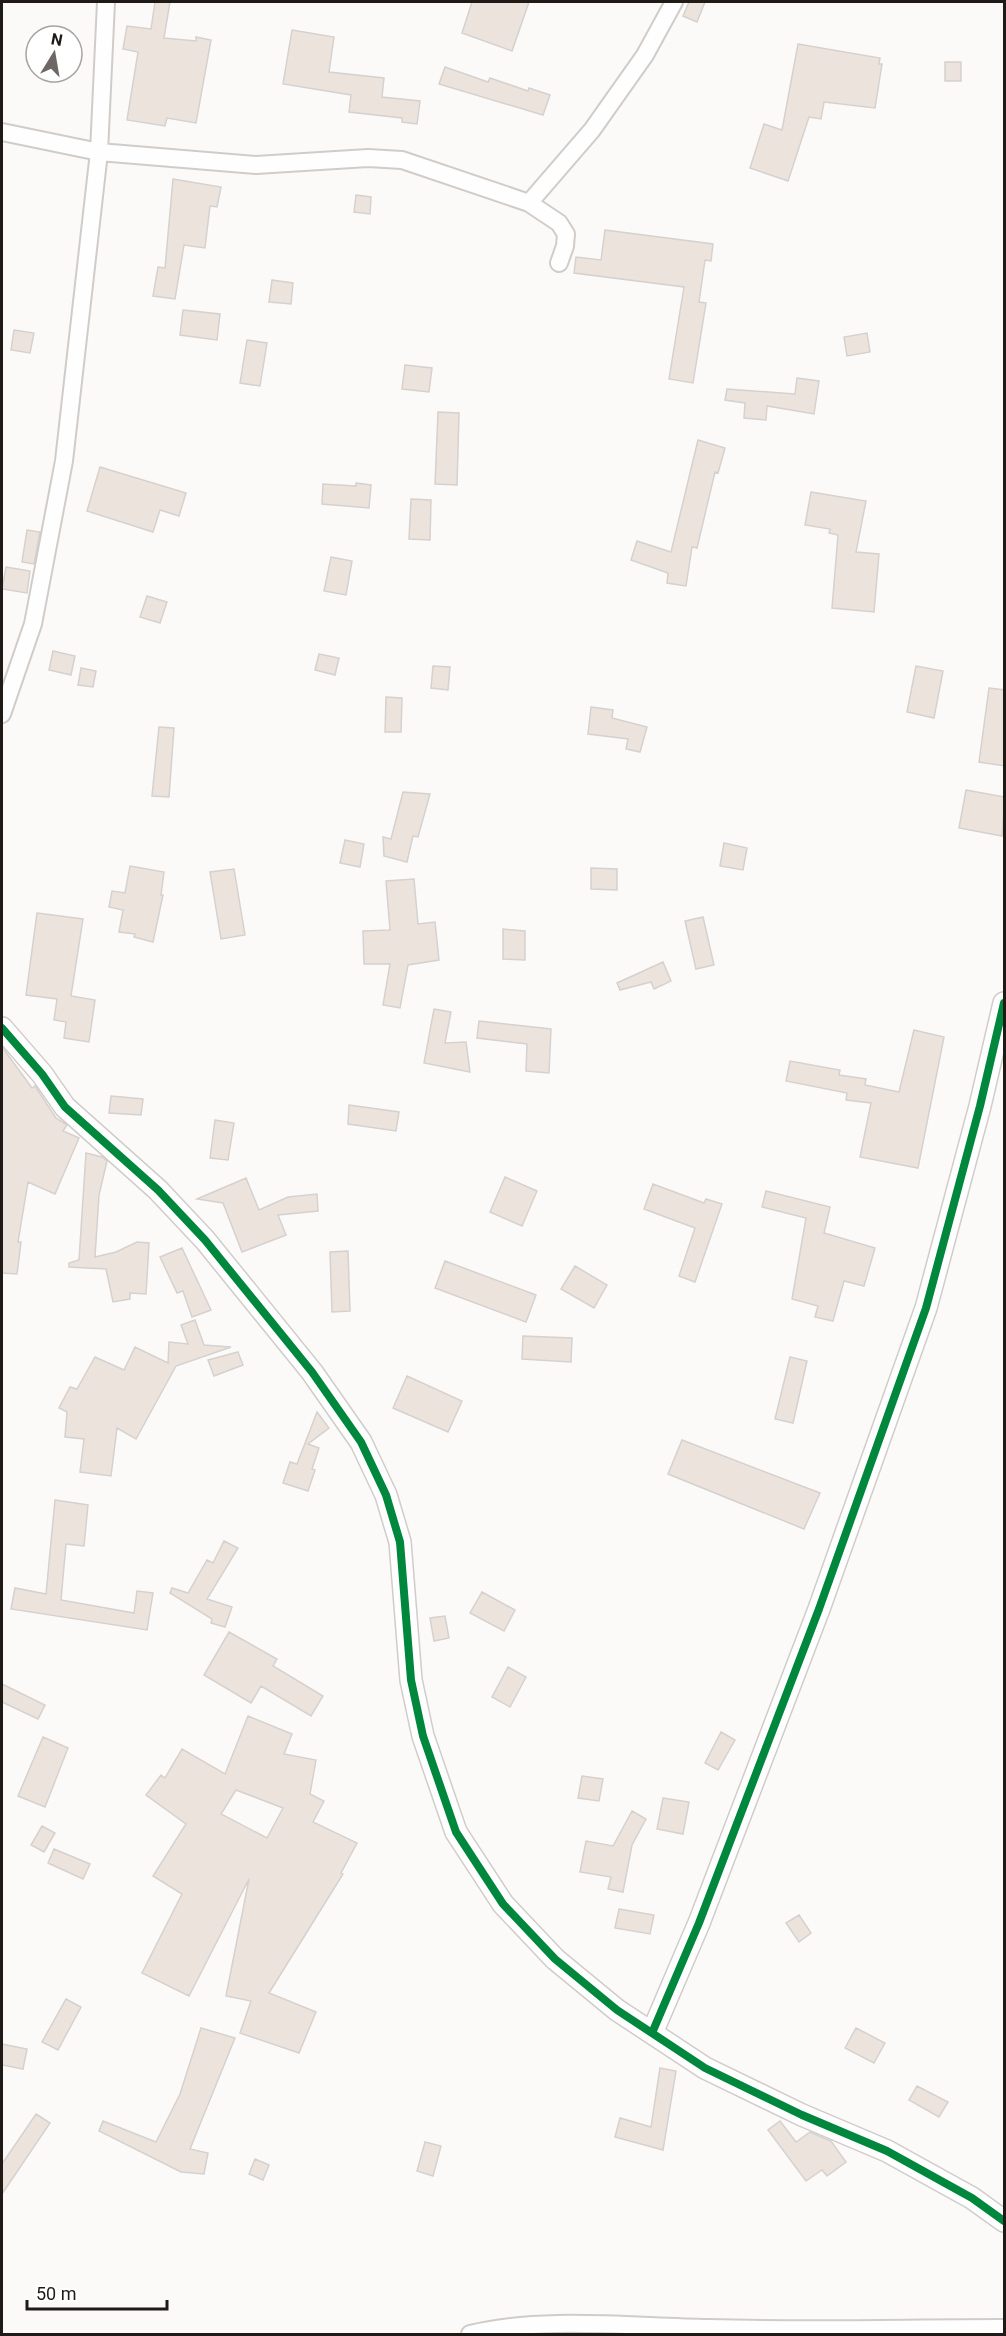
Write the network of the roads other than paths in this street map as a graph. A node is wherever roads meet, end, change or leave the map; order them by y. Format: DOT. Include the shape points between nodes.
graph roads {
  1 [pos="106,2"];
  2 [pos="674,2"];
  3 [pos="2,132"];
  4 [pos="99,152"];
  5 [pos="529,203"];
  6 [pos="559,263"];
  7 [pos="2,714"];
  8 [pos="1005,1003"];
  9 [pos="2,1028"];
  10 [pos="652,2033"];
  11 [pos="1005,2221"];
  12 [pos="1005,2328"];
  13 [pos="470,2334"];
  1 -- 4 [label="street"];
  2 -- 5 [label="street" via="645,55 592,130"];
  3 -- 4 [label="street"];
  4 -- 5 [label="street" via="256,165 368,158 402,160"];
  4 -- 7 [label="street" via="64,461 33,624"];
  5 -- 6 [label="street" via="559,223 566,234"];
  8 -- 10 [label="street" via="926,1308 819,1610 699,1923"];
  9 -- 10 [label="street" via="66,1107 158,1190 205,1240 312,1372 361,1442 386,1495 400,1542 411,1680 423,1736 456,1832 503,1904 555,1959"];
  10 -- 11 [label="street" via="705,2068 887,2151"];
  12 -- 13 [label="street" via="555,2325 504,2326"];
}
